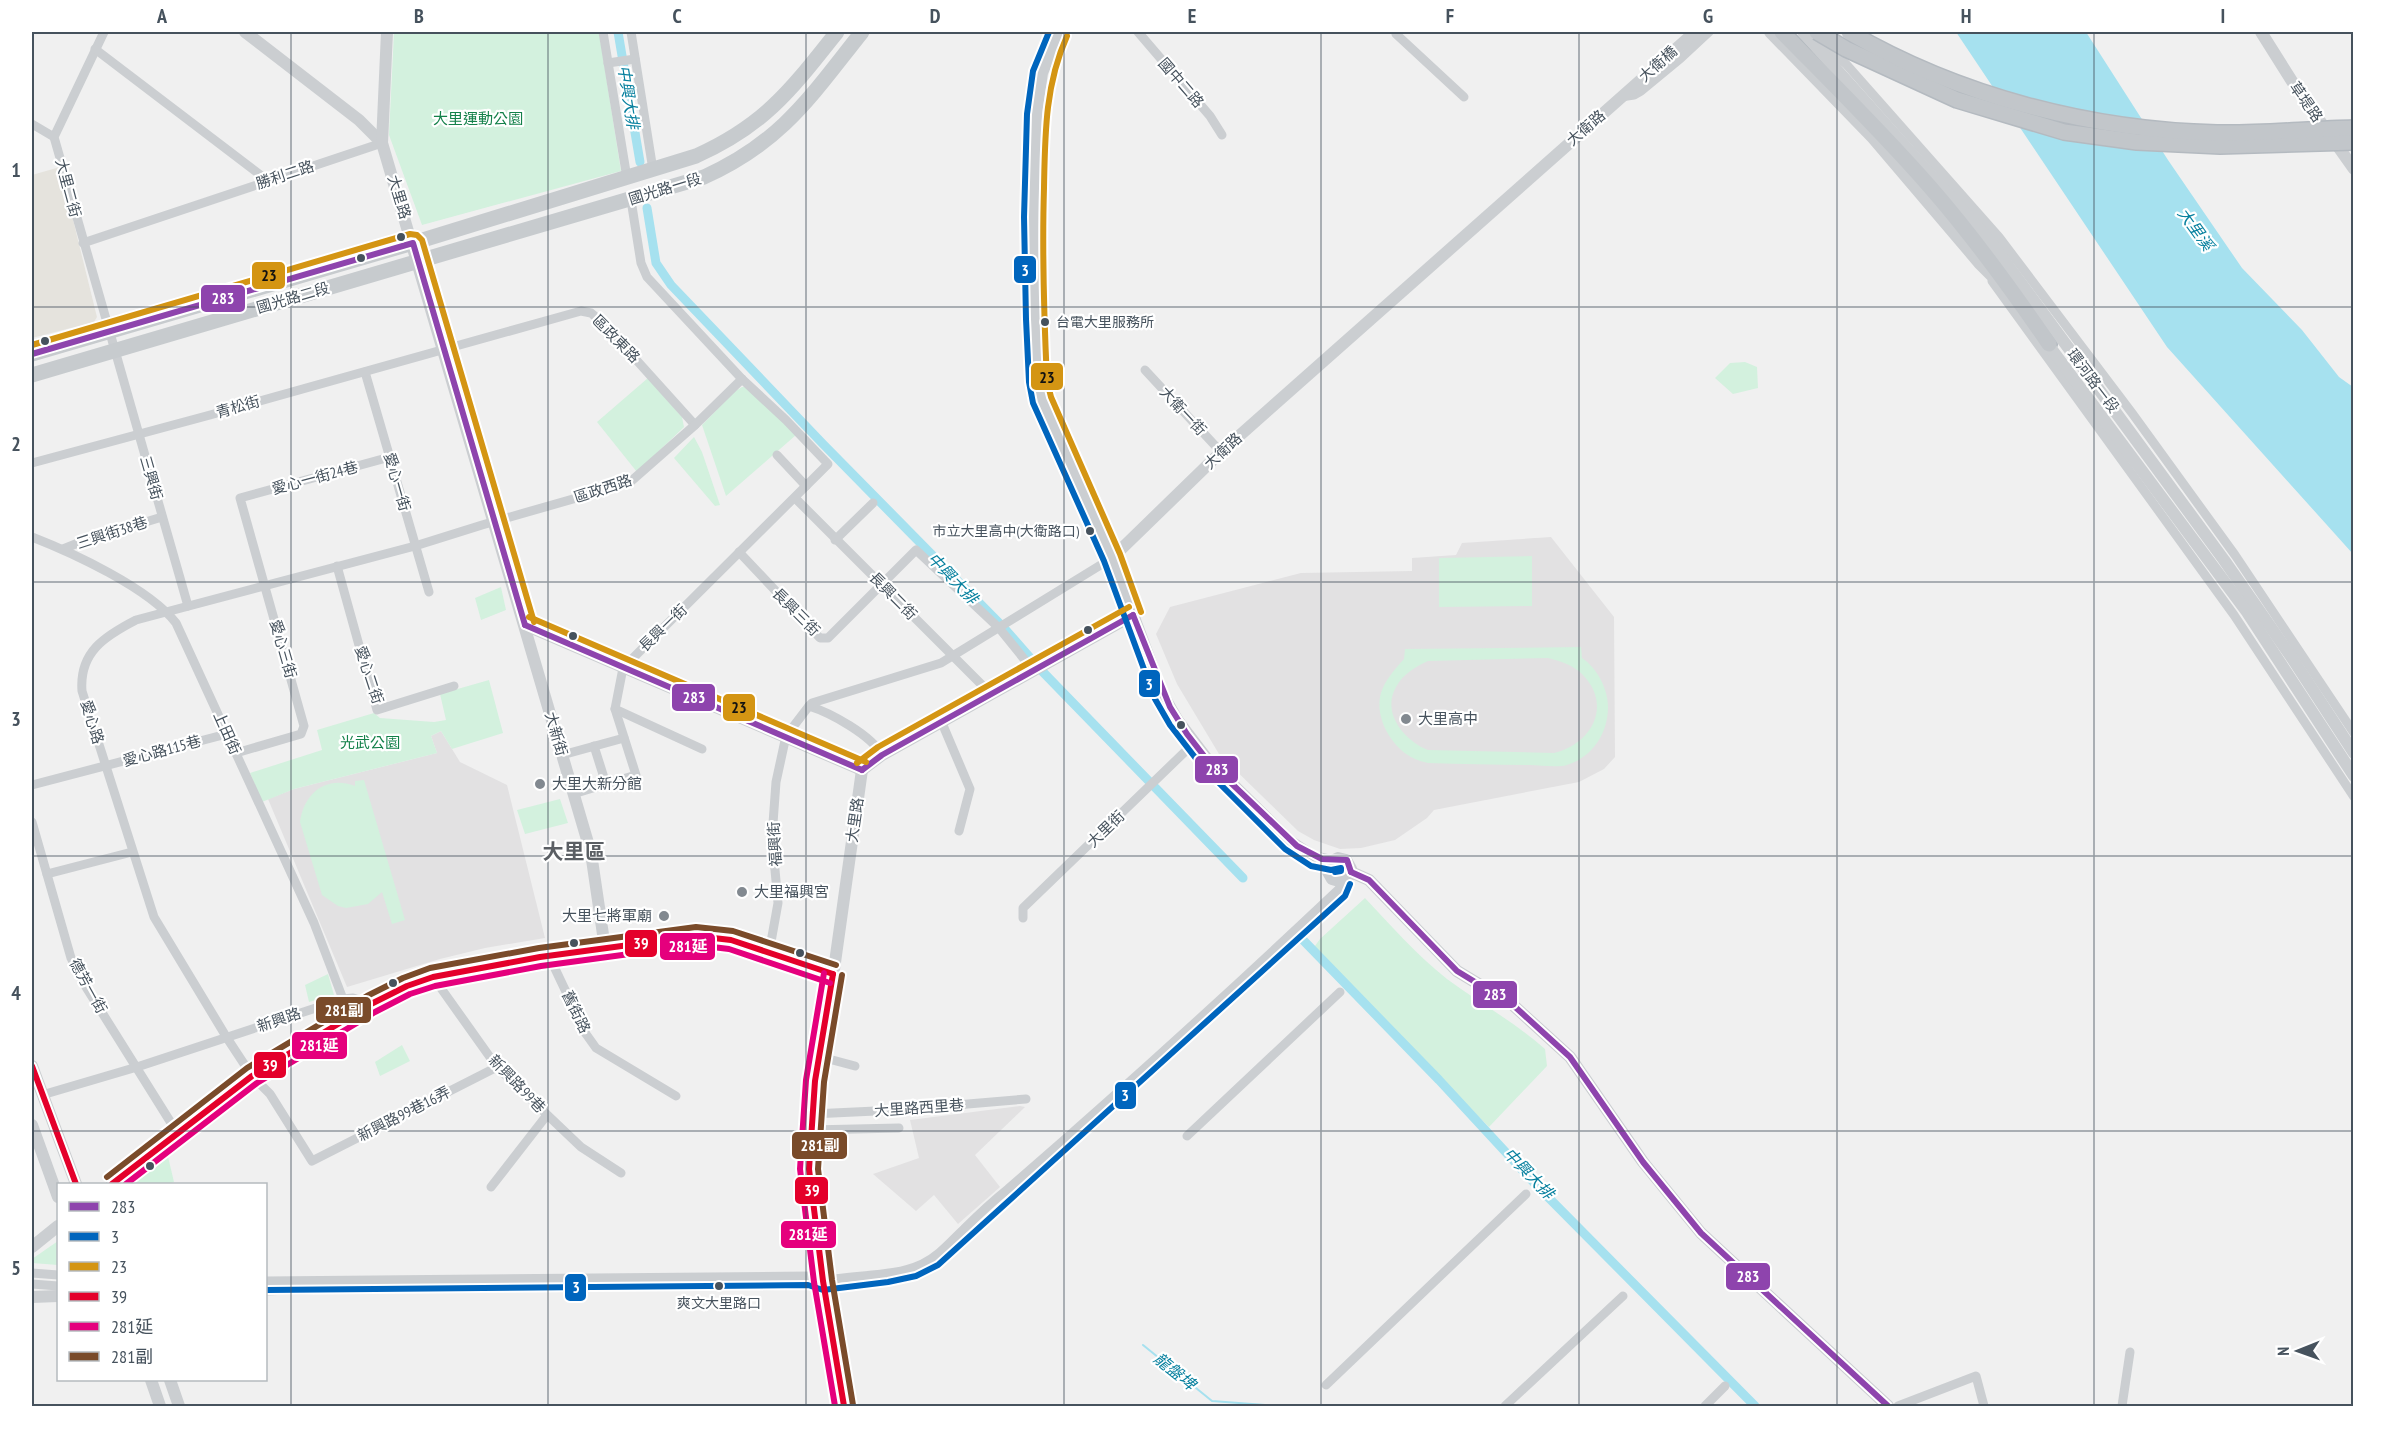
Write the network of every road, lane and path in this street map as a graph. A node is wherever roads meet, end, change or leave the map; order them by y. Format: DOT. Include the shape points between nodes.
graph roads {
  1 [pos="104,32"];
  2 [pos="245,32"];
  3 [pos="387,32"];
  4 [pos="603,32"];
  5 [pos="631,32"];
  6 [pos="837,32"];
  7 [pos="862,32"];
  8 [pos="1059,32"];
  9 [pos="1138,32"];
  10 [pos="1397,32"];
  11 [pos="1695,32"];
  12 [pos="1709,32"];
  13 [pos="1770,32"];
  14 [pos="1782,32"];
  15 [pos="1804,32"];
  16 [pos="1817,32"];
  17 [pos="1849,32"];
  18 [pos="2261,32"];
  19 [pos="94,49"];
  20 [pos="635,59"];
  21 [pos="608,63"];
  22 [pos="1621,97"];
  23 [pos="1464,98"];
  24 [pos="32,124"];
  25 [pos="2324,127"];
  26 [pos="2354,127"];
  27 [pos="1222,135"];
  28 [pos="54,137"];
  29 [pos="382,143"];
  30 [pos="2354,143"];
  31 [pos="2337,145"];
  32 [pos="2354,169"];
  33 [pos="653,170"];
  34 [pos="627,178"];
  35 [pos="267,180"];
  36 [pos="631,200"];
  37 [pos="83,243"];
  38 [pos="413,243"];
  39 [pos="417,261"];
  40 [pos="1980,264"];
  41 [pos="110,331"];
  42 [pos="2049,344"];
  43 [pos="115,350"];
  44 [pos="444,350"];
  45 [pos="32,354"];
  46 [pos="1144,370"];
  47 [pos="365,372"];
  48 [pos="32,375"];
  49 [pos="742,379"];
  50 [pos="695,425"];
  51 [pos="138,434"];
  52 [pos="1221,452"];
  53 [pos="777,455"];
  54 [pos="390,457"];
  55 [pos="32,463"];
  56 [pos="806,486"];
  57 [pos="240,498"];
  58 [pos="795,498"];
  59 [pos="873,503"];
  60 [pos="162,517"];
  61 [pos="494,521"];
  62 [pos="32,537"];
  63 [pos="836,540"];
  64 [pos="415,546"];
  65 [pos="63,549"];
  66 [pos="739,552"];
  67 [pos="1112,558"];
  68 [pos="337,567"];
  69 [pos="880,584"];
  70 [pos="265,586"];
  71 [pos="429,592"];
  72 [pos="188,606"];
  73 [pos="167,612"];
  74 [pos="1132,615"];
  75 [pos="525,626"];
  76 [pos="999,628"];
  77 [pos="954,656"];
  78 [pos="623,668"];
  79 [pos="1037,668"];
  80 [pos="454,686"];
  81 [pos="991,694"];
  82 [pos="809,706"];
  83 [pos="615,709"];
  84 [pos="942,723"];
  85 [pos="227,732"];
  86 [pos="2354,733"];
  87 [pos="786,736"];
  88 [pos="624,738"];
  89 [pos="1194,743"];
  90 [pos="594,746"];
  91 [pos="702,749"];
  92 [pos="236,753"];
  93 [pos="2354,753"];
  94 [pos="562,755"];
  95 [pos="882,755"];
  96 [pos="106,766"];
  97 [pos="862,770"];
  98 [pos="2354,776"];
  99 [pos="606,784"];
  100 [pos="32,785"];
  101 [pos="573,794"];
  102 [pos="2354,797"];
  103 [pos="32,822"];
  104 [pos="959,831"];
  105 [pos="132,852"];
  106 [pos="1332,861"];
  107 [pos="47,874"];
  108 [pos="1346,877"];
  109 [pos="1023,918"];
  110 [pos="605,948"];
  111 [pos="769,953"];
  112 [pos="549,956"];
  113 [pos="833,974"];
  114 [pos="433,977"];
  115 [pos="1340,992"];
  116 [pos="344,999"];
  117 [pos="371,1004"];
  118 [pos="227,1038"];
  119 [pos="820,1053"];
  120 [pos="32,1066"];
  121 [pos="855,1066"];
  122 [pos="137,1067"];
  123 [pos="497,1067"];
  124 [pos="252,1076"];
  125 [pos="42,1095"];
  126 [pos="676,1096"];
  127 [pos="1026,1099"];
  128 [pos="812,1114"];
  129 [pos="547,1115"];
  130 [pos="32,1125"];
  131 [pos="899,1128"];
  132 [pos="811,1130"];
  133 [pos="178,1134"];
  134 [pos="1187,1136"];
  135 [pos="312,1161"];
  136 [pos="621,1173"];
  137 [pos="75,1183"];
  138 [pos="115,1183"];
  139 [pos="491,1187"];
  140 [pos="57,1194"];
  141 [pos="1526,1194"];
  142 [pos="57,1227"];
  143 [pos="32,1247"];
  144 [pos="32,1273"];
  145 [pos="57,1275"];
  146 [pos="267,1281"];
  147 [pos="823,1281"];
  148 [pos="32,1284"];
  149 [pos="57,1286"];
  150 [pos="267,1291"];
  151 [pos="57,1296"];
  152 [pos="1623,1296"];
  153 [pos="32,1297"];
  154 [pos="2130,1352"];
  155 [pos="151,1381"];
  156 [pos="171,1381"];
  157 [pos="1326,1385"];
  158 [pos="1725,1386"];
  159 [pos="160,1407"];
  160 [pos="179,1407"];
  161 [pos="844,1407"];
  162 [pos="1505,1407"];
  163 [pos="1705,1407"];
  164 [pos="1888,1407"];
  165 [pos="1898,1407"];
  166 [pos="1984,1407"];
  167 [pos="2122,1407"];
  1 -- 19 [label="street"];
  2 -- 29 [label="street, 大里路" via="359,120"];
  3 -- 29 [label="street"];
  4 -- 21 [label="street"];
  5 -- 20 [label="street"];
  6 -- 33 [label="main road, 國光路一段" via="784,97 751,126 696,156"];
  7 -- 36 [label="main road, 國光路一段" via="795,115 760,146 704,177"];
  8 -- 67 [label="street" via="1042,73 1036,114 1038,382 1042,400"];
  9 -- 27 [label="street, 國中二路"];
  10 -- 23 [label="street"];
  11 -- 22 [label="street, 大衛橋"];
  12 -- 22 [label="street" via="1641,91"];
  13 -- 40 [label="street, 環河路一段" via="1874,138"];
  14 -- 42 [label="highway" via="1932,188"];
  15 -- 86 [label="street, 環河路一段" via="1846,64 1999,237 2235,555"];
  15 -- 93 [label="street, 環河路一段" via="1990,241 2224,560"];
  16 -- 30 [label="highway, bridge" via="1957,100 2064,132 2137,142 2220,146"];
  17 -- 26 [label="highway, bridge" via="1963,86 2067,115 2137,128 2218,133"];
  18 -- 25 [label="street, 草堤路"];
  19 -- 28 [label="street"];
  19 -- 35 [label="street"];
  20 -- 21 [label="street"];
  20 -- 33 [label="street"];
  21 -- 34 [label="street"];
  22 -- 52 [label="street, 大衛路"];
  24 -- 28 [label="street"];
  25 -- 26 [label="street"];
  25 -- 31 [label="street, 草堤路"];
  28 -- 37 [label="street, 大里二街"];
  29 -- 35 [label="street, 勝利二路"];
  29 -- 38 [label="street, 大里路"];
  30 -- 31 [label="street"];
  31 -- 32 [label="street, 草堤路"];
  33 -- 34 [label="main road, 國光路一段"];
  34 -- 38 [label="main road, 國光路一段"];
  35 -- 37 [label="street, 勝利二路"];
  36 -- 39 [label="main road, 國光路一段"];
  36 -- 49 [label="street" via="641,263 647,277"];
  37 -- 41 [label="street, 大里二街"];
  38 -- 39 [label="street, 大里路"];
  38 -- 41 [label="main road, 國光路二段"];
  39 -- 43 [label="main road, 國光路二段"];
  39 -- 44 [label="street, 大里路"];
  40 -- 42 [label="street, 環河路一段"];
  40 -- 102 [label="street, 環河路一段" via="2234,615"];
  41 -- 43 [label="street, 大里二街"];
  41 -- 45 [label="main road, 國光路二段"];
  42 -- 98 [label="street, 環河路一段" via="2247,612"];
  43 -- 48 [label="main road, 國光路二段"];
  43 -- 51 [label="street, 三興街"];
  44 -- 47 [label="street, 青松街"];
  44 -- 50 [label="street, 區政東路" via="580,311 591,313"];
  44 -- 61 [label="street, 大里路"];
  46 -- 52 [label="street, 大衛一街"];
  47 -- 51 [label="street, 青松街"];
  47 -- 54 [label="street, 愛心一街"];
  49 -- 50 [label="street, 區政西路"];
  49 -- 56 [label="street, 長興一街" via="828,464"];
  50 -- 61 [label="street, 區政西路" via="630,483"];
  51 -- 55 [label="street, 青松街"];
  51 -- 60 [label="street, 三興街"];
  52 -- 67 [label="street, 大衛路"];
  53 -- 56 [label="street"];
  54 -- 57 [label="street, 愛心一街24巷"];
  54 -- 64 [label="street, 愛心一街"];
  56 -- 58 [label="street, 長興一街"];
  57 -- 70 [label="street, 愛心三街"];
  58 -- 63 [label="street, 長興二街"];
  58 -- 66 [label="street, 長興一街"];
  59 -- 63 [label="street"];
  60 -- 65 [label="street, 三興街38巷"];
  60 -- 72 [label="street, 三興街"];
  61 -- 64 [label="street, 愛心路"];
  61 -- 75 [label="street, 大里路"];
  62 -- 65 [label="street, 上田街"];
  63 -- 69 [label="street, 長興二街"];
  64 -- 68 [label="street, 愛心路"];
  64 -- 71 [label="street, 愛心一街"];
  65 -- 73 [label="street, 上田街"];
  66 -- 69 [label="street, 長興三街" via="824,639"];
  66 -- 78 [label="street, 長興一街"];
  67 -- 74 [label="street"];
  67 -- 76 [label="street, 大衛路"];
  68 -- 70 [label="street, 愛心路"];
  68 -- 80 [label="street, 愛心二街" via="377,710"];
  69 -- 76 [label="street" via="916,550"];
  69 -- 77 [label="street, 長興二街"];
  70 -- 72 [label="street, 愛心路"];
  70 -- 92 [label="street, 愛心三街" via="304,726 301,734"];
  72 -- 73 [label="street, 愛心路"];
  73 -- 85 [label="street, 上田街"];
  73 -- 96 [label="street, 愛心路" via="117,630 88,655 82,691"];
  74 -- 79 [label="street"];
  74 -- 89 [label="street" via="1163,695"];
  75 -- 78 [label="street"];
  75 -- 94 [label="street, 大新街"];
  76 -- 77 [label="street, 大衛路"];
  76 -- 79 [label="street"];
  77 -- 81 [label="street, 長興二街"];
  77 -- 82 [label="street, 大衛路"];
  78 -- 83 [label="street"];
  78 -- 87 [label="street"];
  79 -- 81 [label="street"];
  81 -- 84 [label="street"];
  82 -- 87 [label="street"];
  82 -- 95 [label="street" via="852,728"];
  83 -- 88 [label="street"];
  83 -- 91 [label="street"];
  84 -- 95 [label="street"];
  84 -- 104 [label="street" via="970,789"];
  85 -- 92 [label="street, 上田街"];
  85 -- 96 [label="street, 愛心路115巷"];
  87 -- 97 [label="street"];
  87 -- 111 [label="street, 福興街" via="772,837 778,903"];
  88 -- 90 [label="street"];
  88 -- 99 [label="street" via="636,776"];
  89 -- 106 [label="street" via="1291,842 1314,857"];
  89 -- 109 [label="street, 大里街" via="1023,909"];
  90 -- 94 [label="street"];
  90 -- 99 [label="street"];
  92 -- 116 [label="street, 上田街" via="314,923"];
  94 -- 101 [label="street, 大新街"];
  95 -- 97 [label="street"];
  96 -- 100 [label="street, 愛心路115巷"];
  96 -- 105 [label="street, 愛心路"];
  97 -- 113 [label="street, 大里路"];
  99 -- 101 [label="street"];
  101 -- 110 [label="street, 大新街" via="591,853"];
  103 -- 107 [label="street, 德芳一街"];
  105 -- 107 [label="street"];
  105 -- 118 [label="street, 愛心路" via="153,917"];
  106 -- 108 [label="street" via="1346,860 1350,866"];
  106 -- 108 [label="street" via="1329,876 1336,881"];
  107 -- 122 [label="street, 德芳一街" via="71,958"];
  108 -- 147 [label="street" via="1339,889 1288,937 932,1258 903,1270"];
  108 -- 164 [label="street" via="1369,880 1458,971 1513,1005 1570,1057 1643,1161 1701,1233"];
  110 -- 111 [label="street" via="702,936"];
  110 -- 112 [label="street"];
  111 -- 113 [label="street"];
  112 -- 114 [label="street"];
  112 -- 126 [label="street, 舊街路" via="596,1048"];
  113 -- 119 [label="street, 大里路"];
  114 -- 117 [label="street"];
  114 -- 123 [label="street, 新興路99巷"];
  115 -- 134 [label="street"];
  116 -- 117 [label="street, 新興路"];
  116 -- 118 [label="street, 新興路"];
  117 -- 124 [label="street"];
  118 -- 122 [label="street, 新興路"];
  118 -- 124 [label="street, 愛心路"];
  119 -- 121 [label="street"];
  119 -- 128 [label="street, 大里路"];
  120 -- 125 [label="street"];
  122 -- 125 [label="street, 新興路"];
  122 -- 133 [label="street, 德芳一街"];
  123 -- 129 [label="street, 新興路99巷"];
  123 -- 135 [label="street, 新興路99巷16弄"];
  124 -- 133 [label="street"];
  124 -- 135 [label="street, 愛心路" via="270,1094"];
  125 -- 137 [label="street"];
  127 -- 128 [label="street, 大里路西里巷"];
  128 -- 132 [label="street, 大里路"];
  129 -- 136 [label="street, 新興路99巷" via="581,1147"];
  129 -- 139 [label="street"];
  130 -- 140 [label="street"];
  131 -- 132 [label="street"];
  132 -- 147 [label="street, 大里路" via="809,1169"];
  133 -- 138 [label="street"];
  141 -- 157 [label="street"];
  142 -- 143 [label="street"];
  144 -- 145 [label="street"];
  146 -- 147 [label="street" via="810,1276"];
  147 -- 150 [label="street" via="811,1286"];
  147 -- 161 [label="street, 大里路"];
  148 -- 149 [label="street"];
  151 -- 153 [label="street"];
  152 -- 162 [label="street"];
  154 -- 167 [label="street"];
  155 -- 159 [label="street"];
  156 -- 160 [label="street"];
  158 -- 163 [label="street"];
  165 -- 166 [label="street" via="1976,1376"];
}
